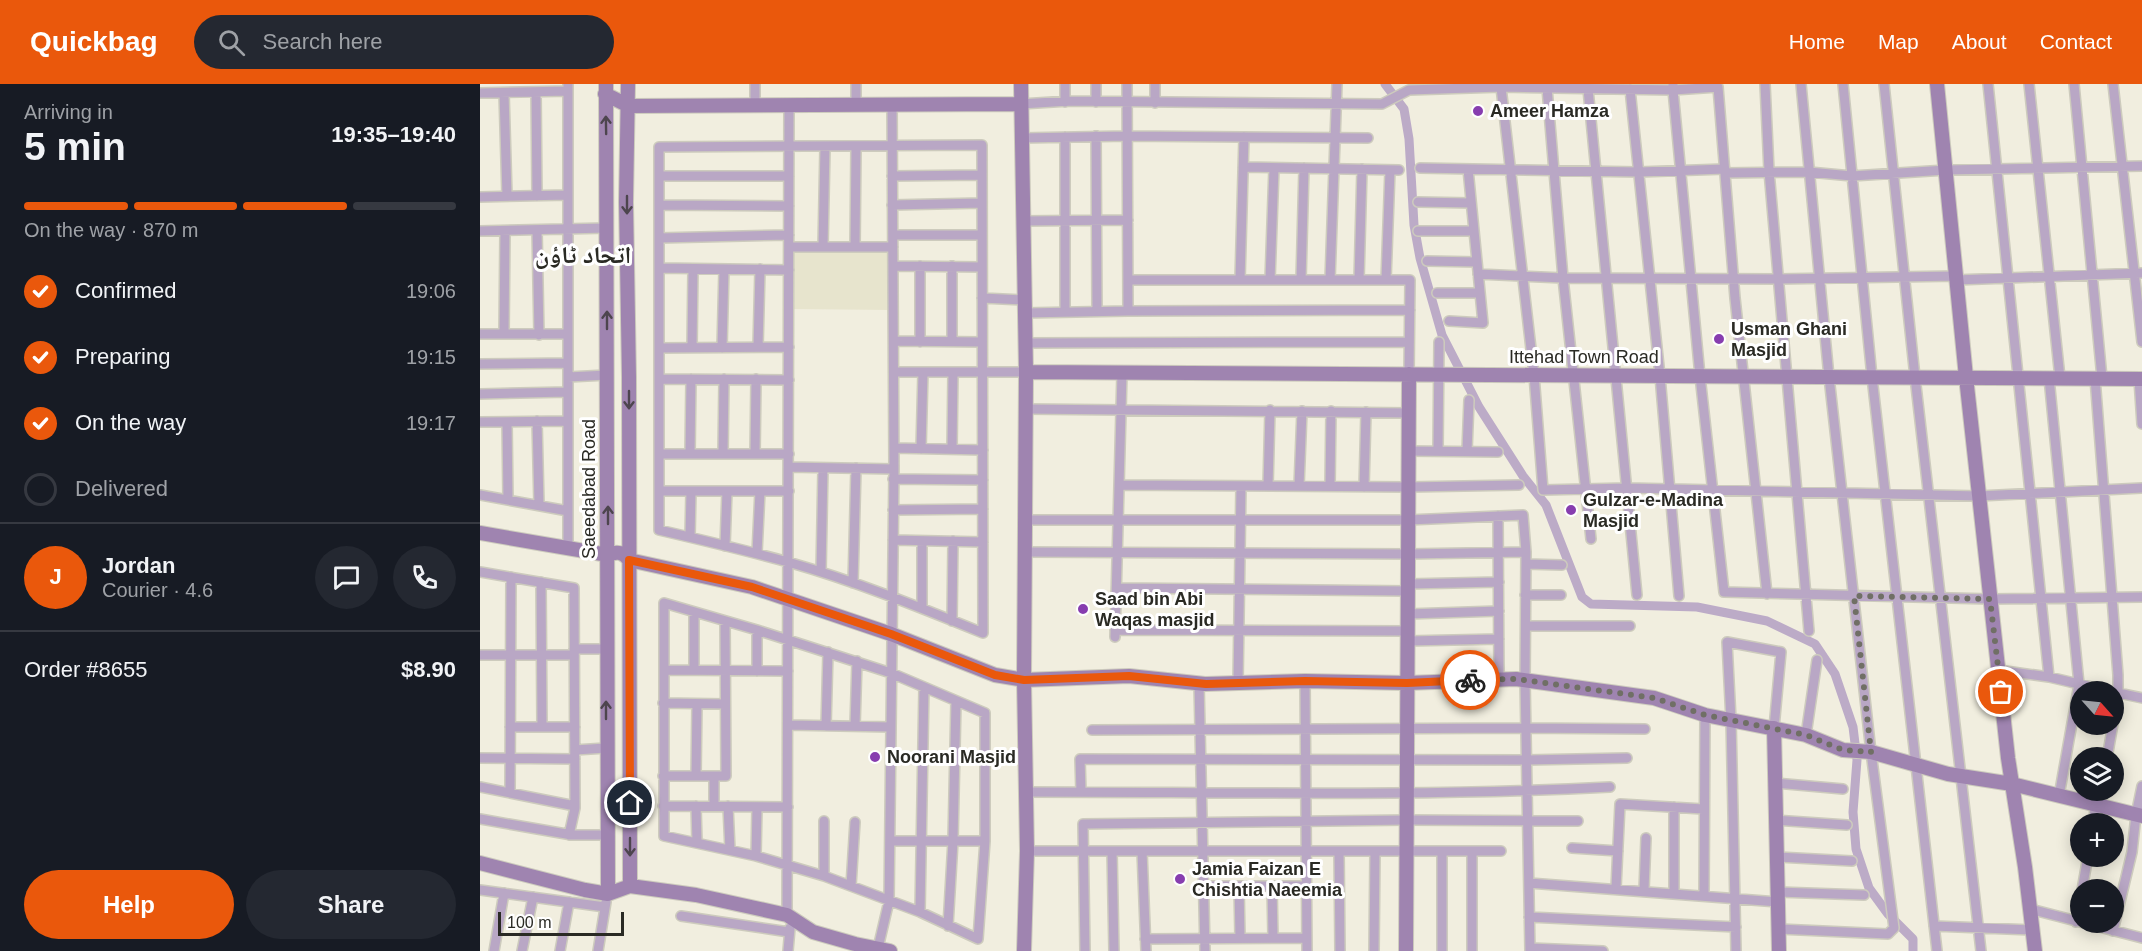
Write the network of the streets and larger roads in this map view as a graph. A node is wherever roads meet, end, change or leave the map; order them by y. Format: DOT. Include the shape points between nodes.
graph roads {
  1 [pos="628,84"];
  2 [pos="755,84"];
  3 [pos="856,84"];
  4 [pos="1021,84"];
  5 [pos="1065,84"];
  6 [pos="1096,84"];
  7 [pos="1127,84"];
  8 [pos="1155,84"];
  9 [pos="1337,84"];
  10 [pos="1765,84"];
  11 [pos="1801,84"];
  12 [pos="1843,84"];
  13 [pos="1884,84"];
  14 [pos="1937,84"];
  15 [pos="1988,84"];
  16 [pos="2029,84"];
  17 [pos="2073,84"];
  18 [pos="2114,84"];
  19 [pos="1504,86"];
  20 [pos="1536,86"];
  21 [pos="1563,86"];
  22 [pos="568,87"];
  23 [pos="1425,87"];
  24 [pos="1673,87"];
  25 [pos="1547,88"];
  26 [pos="605,89"];
  27 [pos="1588,89"];
  28 [pos="1630,89"];
  29 [pos="536,92"];
  30 [pos="480,93"];
  31 [pos="504,93"];
  32 [pos="1065,102"];
  33 [pos="1096,102"];
  34 [pos="1127,103"];
  35 [pos="1337,103"];
  36 [pos="892,104"];
  37 [pos="1021,104"];
  38 [pos="1155,104"];
  39 [pos="755,105"];
  40 [pos="789,105"];
  41 [pos="856,105"];
  42 [pos="628,106"];
  43 [pos="1096,136"];
  44 [pos="1127,136"];
  45 [pos="1065,137"];
  46 [pos="1244,137"];
  47 [pos="1022,138"];
  48 [pos="1336,138"];
  49 [pos="1368,138"];
  50 [pos="789,147"];
  51 [pos="825,147"];
  52 [pos="856,147"];
  53 [pos="892,147"];
  54 [pos="2142,165"];
  55 [pos="2122,166"];
  56 [pos="1243,167"];
  57 [pos="2082,167"];
  58 [pos="1274,168"];
  59 [pos="1304,168"];
  60 [pos="1420,168"];
  61 [pos="2038,168"];
  62 [pos="1335,169"];
  63 [pos="1362,169"];
  64 [pos="1468,169"];
  65 [pos="1997,169"];
  66 [pos="1510,170"];
  67 [pos="1553,170"];
  68 [pos="1596,170"];
  69 [pos="1946,170"];
  70 [pos="1725,171"];
  71 [pos="1769,171"];
  72 [pos="1639,172"];
  73 [pos="1681,172"];
  74 [pos="1809,172"];
  75 [pos="1894,173"];
  76 [pos="982,175"];
  77 [pos="659,176"];
  78 [pos="789,176"];
  79 [pos="892,176"];
  80 [pos="1852,176"];
  81 [pos="568,195"];
  82 [pos="507,196"];
  83 [pos="537,196"];
  84 [pos="480,197"];
  85 [pos="1418,202"];
  86 [pos="982,203"];
  87 [pos="1471,203"];
  88 [pos="659,205"];
  89 [pos="892,205"];
  90 [pos="789,207"];
  91 [pos="1096,220"];
  92 [pos="1128,220"];
  93 [pos="1023,221"];
  94 [pos="1065,221"];
  95 [pos="607,228"];
  96 [pos="568,229"];
  97 [pos="537,230"];
  98 [pos="480,231"];
  99 [pos="504,231"];
  100 [pos="1418,231"];
  101 [pos="1474,231"];
  102 [pos="789,235"];
  103 [pos="893,235"];
  104 [pos="982,236"];
  105 [pos="659,238"];
  106 [pos="789,247"];
  107 [pos="823,247"];
  108 [pos="855,247"];
  109 [pos="893,248"];
  110 [pos="1427,261"];
  111 [pos="1477,262"];
  112 [pos="893,266"];
  113 [pos="920,266"];
  114 [pos="952,266"];
  115 [pos="982,267"];
  116 [pos="659,268"];
  117 [pos="693,269"];
  118 [pos="724,269"];
  119 [pos="760,269"];
  120 [pos="789,270"];
  121 [pos="2138,273"];
  122 [pos="1478,274"];
  123 [pos="2092,275"];
  124 [pos="1523,276"];
  125 [pos="2050,276"];
  126 [pos="1650,277"];
  127 [pos="1691,277"];
  128 [pos="1905,277"];
  129 [pos="1563,278"];
  130 [pos="1606,278"];
  131 [pos="1862,278"];
  132 [pos="1956,278"];
  133 [pos="2008,278"];
  134 [pos="1734,279"];
  135 [pos="1778,279"];
  136 [pos="1820,279"];
  137 [pos="1128,280"];
  138 [pos="1240,280"];
  139 [pos="1270,280"];
  140 [pos="1301,280"];
  141 [pos="1330,280"];
  142 [pos="1359,280"];
  143 [pos="1386,280"];
  144 [pos="1437,293"];
  145 [pos="1480,293"];
  146 [pos="982,298"];
  147 [pos="1025,307"];
  148 [pos="1128,310"];
  149 [pos="1410,310"];
  150 [pos="1097,311"];
  151 [pos="1065,312"];
  152 [pos="1449,321"];
  153 [pos="480,334"];
  154 [pos="504,334"];
  155 [pos="539,334"];
  156 [pos="568,334"];
  157 [pos="894,341"];
  158 [pos="952,341"];
  159 [pos="920,342"];
  160 [pos="982,342"];
  161 [pos="1410,342"];
  162 [pos="1439,342"];
  163 [pos="2142,342"];
  164 [pos="1025,343"];
  165 [pos="758,347"];
  166 [pos="789,347"];
  167 [pos="659,348"];
  168 [pos="692,348"];
  169 [pos="722,348"];
  170 [pos="568,363"];
  171 [pos="480,364"];
  172 [pos="894,372"];
  173 [pos="923,372"];
  174 [pos="952,372"];
  175 [pos="982,372"];
  176 [pos="1026,372"];
  177 [pos="1122,373"];
  178 [pos="1409,374"];
  179 [pos="607,375"];
  180 [pos="1442,375"];
  181 [pos="1534,375"];
  182 [pos="1573,375"];
  183 [pos="1615,375"];
  184 [pos="568,376"];
  185 [pos="1660,376"];
  186 [pos="1700,376"];
  187 [pos="1745,376"];
  188 [pos="1786,376"];
  189 [pos="1830,377"];
  190 [pos="1872,377"];
  191 [pos="1915,377"];
  192 [pos="1966,378"];
  193 [pos="2018,378"];
  194 [pos="2054,378"];
  195 [pos="2099,378"];
  196 [pos="659,379"];
  197 [pos="691,379"];
  198 [pos="724,379"];
  199 [pos="756,379"];
  200 [pos="2141,379"];
  201 [pos="789,380"];
  202 [pos="568,392"];
  203 [pos="480,394"];
  204 [pos="1469,400"];
  205 [pos="1026,409"];
  206 [pos="1121,409"];
  207 [pos="1270,410"];
  208 [pos="1302,411"];
  209 [pos="1331,411"];
  210 [pos="1366,412"];
  211 [pos="1409,412"];
  212 [pos="568,421"];
  213 [pos="480,422"];
  214 [pos="507,422"];
  215 [pos="537,422"];
  216 [pos="2142,424"];
  217 [pos="894,448"];
  218 [pos="921,449"];
  219 [pos="951,449"];
  220 [pos="983,450"];
  221 [pos="1409,451"];
  222 [pos="1438,451"];
  223 [pos="1467,452"];
  224 [pos="1498,452"];
  225 [pos="659,454"];
  226 [pos="690,454"];
  227 [pos="723,454"];
  228 [pos="755,454"];
  229 [pos="789,454"];
  230 [pos="789,467"];
  231 [pos="823,468"];
  232 [pos="856,468"];
  233 [pos="893,474"];
  234 [pos="983,480"];
  235 [pos="1119,485"];
  236 [pos="1519,485"];
  237 [pos="1241,486"];
  238 [pos="1268,486"];
  239 [pos="1299,486"];
  240 [pos="1330,486"];
  241 [pos="1364,487"];
  242 [pos="1409,487"];
  243 [pos="1627,488"];
  244 [pos="2142,488"];
  245 [pos="1587,489"];
  246 [pos="1670,489"];
  247 [pos="1713,490"];
  248 [pos="1757,490"];
  249 [pos="2102,490"];
  250 [pos="659,491"];
  251 [pos="691,491"];
  252 [pos="727,491"];
  253 [pos="760,491"];
  254 [pos="789,491"];
  255 [pos="1796,491"];
  256 [pos="1842,492"];
  257 [pos="2060,492"];
  258 [pos="1885,493"];
  259 [pos="2030,493"];
  260 [pos="1929,494"];
  261 [pos="480,495"];
  262 [pos="1979,496"];
  263 [pos="508,500"];
  264 [pos="539,505"];
  265 [pos="983,509"];
  266 [pos="893,510"];
  267 [pos="568,511"];
  268 [pos="1498,516"];
  269 [pos="1025,520"];
  270 [pos="1118,520"];
  271 [pos="1241,520"];
  272 [pos="1408,520"];
  273 [pos="480,533"];
  274 [pos="690,537"];
  275 [pos="1591,539"];
  276 [pos="893,540"];
  277 [pos="922,541"];
  278 [pos="953,541"];
  279 [pos="983,542"];
  280 [pos="725,546"];
  281 [pos="568,548"];
  282 [pos="1025,552"];
  283 [pos="1499,552"];
  284 [pos="1526,552"];
  285 [pos="757,553"];
  286 [pos="1117,553"];
  287 [pos="1240,554"];
  288 [pos="1408,554"];
  289 [pos="608,555"];
  290 [pos="629,560"];
  291 [pos="789,562"];
  292 [pos="1526,564"];
  293 [pos="1562,564"];
  294 [pos="480,572"];
  295 [pos="821,572"];
  296 [pos="511,577"];
  297 [pos="541,582"];
  298 [pos="1499,582"];
  299 [pos="853,583"];
  300 [pos="1116,588"];
  301 [pos="1408,588"];
  302 [pos="1239,589"];
  303 [pos="1526,594"];
  304 [pos="1767,594"];
  305 [pos="1561,595"];
  306 [pos="1637,595"];
  307 [pos="1805,595"];
  308 [pos="892,596"];
  309 [pos="1679,596"];
  310 [pos="1854,596"];
  311 [pos="1897,597"];
  312 [pos="2111,597"];
  313 [pos="2142,597"];
  314 [pos="1941,598"];
  315 [pos="2041,598"];
  316 [pos="2070,598"];
  317 [pos="789,599"];
  318 [pos="1990,599"];
  319 [pos="922,608"];
  320 [pos="1499,611"];
  321 [pos="694,612"];
  322 [pos="1408,614"];
  323 [pos="725,621"];
  324 [pos="952,621"];
  325 [pos="1526,626"];
  326 [pos="1630,626"];
  327 [pos="757,630"];
  328 [pos="1239,630"];
  329 [pos="1809,630"];
  330 [pos="891,634"];
  331 [pos="1408,636"];
  332 [pos="1499,639"];
  333 [pos="788,640"];
  334 [pos="607,649"];
  335 [pos="574,652"];
  336 [pos="828,652"];
  337 [pos="480,656"];
  338 [pos="511,656"];
  339 [pos="542,656"];
  340 [pos="1817,660"];
  341 [pos="857,661"];
  342 [pos="664,670"];
  343 [pos="694,670"];
  344 [pos="1998,670"];
  345 [pos="725,671"];
  346 [pos="758,671"];
  347 [pos="788,671"];
  348 [pos="891,673"];
  349 [pos="2049,677"];
  350 [pos="1499,679"];
  351 [pos="1024,680"];
  352 [pos="1305,681"];
  353 [pos="1525,681"];
  354 [pos="2079,681"];
  355 [pos="2115,681"];
  356 [pos="2070,682"];
  357 [pos="1238,683"];
  358 [pos="1407,683"];
  359 [pos="1199,684"];
  360 [pos="924,687"];
  361 [pos="2124,694"];
  362 [pos="2142,698"];
  363 [pos="956,701"];
  364 [pos="663,703"];
  365 [pos="697,704"];
  366 [pos="725,704"];
  367 [pos="1705,715"];
  368 [pos="1731,720"];
  369 [pos="788,725"];
  370 [pos="826,726"];
  371 [pos="855,726"];
  372 [pos="510,727"];
  373 [pos="543,727"];
  374 [pos="575,727"];
  375 [pos="891,727"];
  376 [pos="1526,728"];
  377 [pos="1774,728"];
  378 [pos="1200,729"];
  379 [pos="1305,729"];
  380 [pos="1407,729"];
  381 [pos="1645,729"];
  382 [pos="1092,730"];
  383 [pos="2070,734"];
  384 [pos="1806,735"];
  385 [pos="606,748"];
  386 [pos="1865,751"];
  387 [pos="575,754"];
  388 [pos="480,758"];
  389 [pos="891,758"];
  390 [pos="923,758"];
  391 [pos="1627,758"];
  392 [pos="510,759"];
  393 [pos="955,759"];
  394 [pos="985,759"];
  395 [pos="1200,759"];
  396 [pos="1305,759"];
  397 [pos="1407,759"];
  398 [pos="1527,760"];
  399 [pos="1916,765"];
  400 [pos="663,776"];
  401 [pos="696,776"];
  402 [pos="714,776"];
  403 [pos="1961,776"];
  404 [pos="1775,783"];
  405 [pos="2012,784"];
  406 [pos="2142,786"];
  407 [pos="480,787"];
  408 [pos="1610,787"];
  409 [pos="1843,789"];
  410 [pos="1527,791"];
  411 [pos="1026,792"];
  412 [pos="1081,792"];
  413 [pos="1201,792"];
  414 [pos="1306,792"];
  415 [pos="510,793"];
  416 [pos="1407,793"];
  417 [pos="2059,796"];
  418 [pos="2070,796"];
  419 [pos="2105,801"];
  420 [pos="575,806"];
  421 [pos="663,806"];
  422 [pos="728,806"];
  423 [pos="696,807"];
  424 [pos="714,807"];
  425 [pos="757,807"];
  426 [pos="788,807"];
  427 [pos="1674,807"];
  428 [pos="1703,809"];
  429 [pos="2139,816"];
  430 [pos="480,819"];
  431 [pos="1407,820"];
  432 [pos="1776,820"];
  433 [pos="824,821"];
  434 [pos="1306,821"];
  435 [pos="1578,821"];
  436 [pos="855,822"];
  437 [pos="1202,822"];
  438 [pos="1528,822"];
  439 [pos="1847,825"];
  440 [pos="570,835"];
  441 [pos="607,835"];
  442 [pos="1646,838"];
  443 [pos="890,841"];
  444 [pos="922,841"];
  445 [pos="953,841"];
  446 [pos="985,841"];
  447 [pos="697,843"];
  448 [pos="1572,848"];
  449 [pos="729,850"];
  450 [pos="1027,850"];
  451 [pos="1617,850"];
  452 [pos="1084,851"];
  453 [pos="1112,851"];
  454 [pos="1142,851"];
  455 [pos="1202,851"];
  456 [pos="1306,851"];
  457 [pos="1339,851"];
  458 [pos="1375,851"];
  459 [pos="1406,851"];
  460 [pos="1442,851"];
  461 [pos="1472,851"];
  462 [pos="1501,851"];
  463 [pos="756,856"];
  464 [pos="1777,857"];
  465 [pos="1852,861"];
  466 [pos="480,863"];
  467 [pos="788,865"];
  468 [pos="824,876"];
  469 [pos="1529,883"];
  470 [pos="630,886"];
  471 [pos="851,886"];
  472 [pos="1203,886"];
  473 [pos="1239,886"];
  474 [pos="1272,886"];
  475 [pos="1307,886"];
  476 [pos="2124,887"];
  477 [pos="1616,888"];
  478 [pos="480,890"];
  479 [pos="1644,891"];
  480 [pos="504,893"];
  481 [pos="1674,893"];
  482 [pos="1864,895"];
  483 [pos="1704,896"];
  484 [pos="533,897"];
  485 [pos="1778,897"];
  486 [pos="1735,898"];
  487 [pos="607,900"];
  488 [pos="890,901"];
  489 [pos="570,902"];
  490 [pos="2030,909"];
  491 [pos="920,912"];
  492 [pos="681,916"];
  493 [pos="789,916"];
  494 [pos="1530,917"];
  495 [pos="2070,919"];
  496 [pos="948,926"];
  497 [pos="1934,926"];
  498 [pos="1736,927"];
  499 [pos="1978,928"];
  500 [pos="1779,929"];
  501 [pos="2032,930"];
  502 [pos="789,932"];
  503 [pos="2122,933"];
  504 [pos="1240,938"];
  505 [pos="1273,938"];
  506 [pos="1307,938"];
  507 [pos="2142,938"];
  508 [pos="1145,939"];
  509 [pos="1204,939"];
  510 [pos="1530,949"];
  511 [pos="884,950"];
  512 [pos="494,951"];
  513 [pos="522,951"];
  514 [pos="560,951"];
  515 [pos="598,951"];
  516 [pos="788,951"];
  517 [pos="1024,951"];
  518 [pos="1085,951"];
  519 [pos="1114,951"];
  520 [pos="1146,951"];
  521 [pos="1204,951"];
  522 [pos="1307,951"];
  523 [pos="1340,951"];
  524 [pos="1374,951"];
  525 [pos="1406,951"];
  526 [pos="1442,951"];
  527 [pos="1472,951"];
  528 [pos="1603,951"];
  529 [pos="1736,951"];
  530 [pos="1779,951"];
  531 [pos="1937,951"];
  532 [pos="1981,951"];
  533 [pos="2035,951"];
  1 -- 42 [label="street"];
  2 -- 39 [label="street"];
  3 -- 41 [label="street"];
  4 -- 37 [label="street"];
  5 -- 32 [label="street"];
  6 -- 33 [label="street"];
  7 -- 34 [label="street"];
  8 -- 38 [label="street"];
  9 -- 35 [label="street"];
  10 -- 71 [label="street"];
  11 -- 74 [label="street"];
  12 -- 80 [label="street"];
  13 -- 75 [label="street"];
  14 -- 69 [label="street"];
  15 -- 65 [label="street"];
  16 -- 61 [label="street"];
  17 -- 57 [label="street"];
  18 -- 55 [label="street"];
  19 -- 20 [label="street"];
  19 -- 23 [label="street"];
  19 -- 66 [label="street"];
  20 -- 25 [label="street"];
  21 -- 25 [label="street"];
  21 -- 27 [label="street"];
  22 -- 29 [label="street"];
  22 -- 81 [label="street"];
  23 -- 35 [label="street" via="1382,104"];
  24 -- 28 [label="street"];
  24 -- 70 [label="street" via="1718,87"];
  24 -- 73 [label="street"];
  25 -- 67 [label="street"];
  26 -- 42 [label="street"];
  95 -- 26 [label="street, Saeedabad Road, one-way"];
  27 -- 28 [label="street"];
  27 -- 68 [label="street"];
  28 -- 72 [label="street"];
  29 -- 31 [label="street"];
  29 -- 83 [label="street"];
  30 -- 31 [label="street"];
  31 -- 82 [label="street"];
  32 -- 33 [label="street"];
  32 -- 37 [label="street"];
  33 -- 34 [label="street"];
  34 -- 38 [label="street"];
  34 -- 44 [label="street"];
  35 -- 38 [label="street"];
  35 -- 48 [label="street"];
  36 -- 37 [label="street"];
  36 -- 41 [label="street"];
  36 -- 53 [label="street"];
  37 -- 47 [label="street"];
  39 -- 40 [label="street"];
  39 -- 42 [label="street"];
  40 -- 41 [label="street"];
  40 -- 50 [label="street"];
  42 -- 290 [label="street, one-way"];
  43 -- 44 [label="street"];
  43 -- 45 [label="street"];
  43 -- 91 [label="street"];
  44 -- 46 [label="street"];
  44 -- 92 [label="street"];
  45 -- 47 [label="street"];
  45 -- 94 [label="street"];
  46 -- 48 [label="street"];
  46 -- 56 [label="street"];
  47 -- 93 [label="street"];
  48 -- 49 [label="street"];
  48 -- 62 [label="street"];
  50 -- 51 [label="street"];
  50 -- 77 [label="street" via="659,147"];
  50 -- 78 [label="street"];
  51 -- 52 [label="street"];
  51 -- 107 [label="street"];
  52 -- 53 [label="street"];
  52 -- 108 [label="street"];
  53 -- 76 [label="street" via="982,146"];
  53 -- 79 [label="street"];
  54 -- 55 [label="street"];
  55 -- 57 [label="street"];
  55 -- 121 [label="street"];
  56 -- 58 [label="street"];
  56 -- 138 [label="street"];
  57 -- 61 [label="street"];
  57 -- 123 [label="street"];
  58 -- 59 [label="street"];
  58 -- 139 [label="street"];
  59 -- 62 [label="street"];
  59 -- 140 [label="street"];
  60 -- 64 [label="street"];
  61 -- 65 [label="street"];
  61 -- 125 [label="street"];
  62 -- 63 [label="street"];
  62 -- 141 [label="street"];
  63 -- 142 [label="street"];
  63 -- 143 [label="street" via="1395,170"];
  64 -- 66 [label="street"];
  64 -- 87 [label="street"];
  65 -- 69 [label="street"];
  65 -- 133 [label="street"];
  66 -- 67 [label="street"];
  66 -- 124 [label="street"];
  67 -- 68 [label="street"];
  67 -- 129 [label="street"];
  68 -- 72 [label="street"];
  68 -- 130 [label="street"];
  69 -- 75 [label="street"];
  69 -- 132 [label="street"];
  70 -- 71 [label="street"];
  70 -- 73 [label="street"];
  70 -- 134 [label="street"];
  71 -- 74 [label="street"];
  71 -- 135 [label="street"];
  72 -- 73 [label="street"];
  72 -- 126 [label="street"];
  73 -- 127 [label="street"];
  74 -- 80 [label="street"];
  74 -- 136 [label="street"];
  75 -- 80 [label="street"];
  75 -- 128 [label="street"];
  76 -- 79 [label="street"];
  76 -- 86 [label="street"];
  77 -- 78 [label="street"];
  77 -- 88 [label="street"];
  78 -- 90 [label="street"];
  79 -- 89 [label="street"];
  80 -- 131 [label="street"];
  81 -- 83 [label="street"];
  81 -- 96 [label="street"];
  82 -- 83 [label="street"];
  82 -- 84 [label="street"];
  85 -- 87 [label="street"];
  86 -- 89 [label="street"];
  86 -- 104 [label="street"];
  87 -- 101 [label="street"];
  88 -- 90 [label="street"];
  88 -- 105 [label="street"];
  89 -- 103 [label="street"];
  90 -- 102 [label="street"];
  91 -- 92 [label="street"];
  91 -- 94 [label="street"];
  91 -- 150 [label="street"];
  92 -- 137 [label="street"];
  93 -- 94 [label="street"];
  93 -- 147 [label="street"];
  94 -- 151 [label="street"];
  95 -- 96 [label="street"];
  179 -- 95 [label="street, Saeedabad Road, one-way"];
  96 -- 97 [label="street"];
  96 -- 156 [label="street"];
  97 -- 99 [label="street"];
  97 -- 155 [label="street"];
  98 -- 99 [label="street"];
  99 -- 154 [label="street"];
  100 -- 101 [label="street"];
  101 -- 111 [label="street"];
  102 -- 105 [label="street"];
  102 -- 106 [label="street"];
  103 -- 104 [label="street"];
  103 -- 109 [label="street"];
  104 -- 115 [label="street"];
  105 -- 116 [label="street"];
  106 -- 107 [label="street"];
  106 -- 120 [label="street"];
  107 -- 108 [label="street"];
  108 -- 109 [label="street"];
  109 -- 112 [label="street"];
  110 -- 111 [label="street"];
  111 -- 122 [label="street"];
  112 -- 113 [label="street"];
  112 -- 157 [label="street"];
  113 -- 114 [label="street"];
  113 -- 159 [label="street"];
  114 -- 115 [label="street"];
  114 -- 158 [label="street"];
  115 -- 146 [label="street"];
  116 -- 117 [label="street"];
  116 -- 167 [label="street"];
  117 -- 118 [label="street"];
  117 -- 168 [label="street"];
  118 -- 119 [label="street"];
  118 -- 169 [label="street"];
  119 -- 120 [label="street"];
  119 -- 165 [label="street"];
  120 -- 166 [label="street"];
  121 -- 123 [label="street"];
  121 -- 163 [label="street"];
  122 -- 124 [label="street"];
  122 -- 145 [label="street"];
  123 -- 125 [label="street"];
  123 -- 195 [label="street"];
  124 -- 129 [label="street"];
  124 -- 181 [label="street"];
  125 -- 133 [label="street"];
  125 -- 194 [label="street"];
  126 -- 127 [label="street"];
  126 -- 130 [label="street"];
  126 -- 185 [label="street"];
  127 -- 134 [label="street"];
  127 -- 186 [label="street"];
  128 -- 131 [label="street"];
  128 -- 132 [label="street"];
  128 -- 191 [label="street"];
  129 -- 130 [label="street"];
  129 -- 182 [label="street"];
  130 -- 183 [label="street"];
  131 -- 136 [label="street"];
  131 -- 190 [label="street"];
  132 -- 133 [label="street"];
  132 -- 192 [label="street"];
  133 -- 193 [label="street"];
  134 -- 135 [label="street"];
  134 -- 187 [label="street"];
  135 -- 136 [label="street"];
  135 -- 188 [label="street"];
  136 -- 189 [label="street"];
  137 -- 138 [label="street"];
  137 -- 148 [label="street"];
  138 -- 139 [label="street"];
  139 -- 140 [label="street"];
  140 -- 141 [label="street"];
  141 -- 142 [label="street"];
  142 -- 143 [label="street"];
  143 -- 149 [label="street" via="1410,280"];
  144 -- 145 [label="street"];
  145 -- 152 [label="street" via="1483,323"];
  146 -- 147 [label="street"];
  146 -- 160 [label="street"];
  147 -- 151 [label="street"];
  147 -- 164 [label="street"];
  148 -- 149 [label="street"];
  148 -- 150 [label="street"];
  149 -- 161 [label="street"];
  150 -- 151 [label="street"];
  153 -- 154 [label="street"];
  154 -- 155 [label="street"];
  155 -- 156 [label="street"];
  156 -- 170 [label="street"];
  157 -- 159 [label="street"];
  157 -- 172 [label="street"];
  158 -- 159 [label="street"];
  158 -- 160 [label="street"];
  160 -- 175 [label="street"];
  161 -- 164 [label="street"];
  161 -- 178 [label="street"];
  162 -- 180 [label="street"];
  164 -- 176 [label="street"];
  165 -- 166 [label="street"];
  165 -- 169 [label="street"];
  166 -- 201 [label="street"];
  167 -- 168 [label="street"];
  167 -- 196 [label="street"];
  168 -- 169 [label="street"];
  170 -- 171 [label="street"];
  170 -- 184 [label="street"];
  172 -- 173 [label="street"];
  172 -- 217 [label="street"];
  173 -- 174 [label="street"];
  173 -- 218 [label="street"];
  174 -- 175 [label="street"];
  174 -- 219 [label="street"];
  175 -- 176 [label="street"];
  175 -- 220 [label="street"];
  176 -- 177 [label="street, Ittehad Town Road"];
  176 -- 205 [label="street"];
  177 -- 178 [label="street, Ittehad Town Road"];
  177 -- 206 [label="street"];
  178 -- 180 [label="street, Ittehad Town Road"];
  178 -- 211 [label="street"];
  179 -- 184 [label="street"];
  289 -- 179 [label="street, Saeedabad Road, one-way"];
  180 -- 181 [label="street, Ittehad Town Road"];
  180 -- 222 [label="street"];
  181 -- 182 [label="street, Ittehad Town Road"];
  181 -- 245 [label="street" via="1544,490"];
  182 -- 183 [label="street, Ittehad Town Road"];
  182 -- 245 [label="street"];
  183 -- 185 [label="street, Ittehad Town Road"];
  183 -- 243 [label="street"];
  184 -- 202 [label="street"];
  185 -- 186 [label="street, Ittehad Town Road"];
  185 -- 246 [label="street"];
  186 -- 187 [label="street, Ittehad Town Road"];
  186 -- 247 [label="street"];
  187 -- 188 [label="street, Ittehad Town Road"];
  187 -- 248 [label="street"];
  188 -- 189 [label="street, Ittehad Town Road"];
  188 -- 255 [label="street"];
  189 -- 190 [label="street, Ittehad Town Road"];
  189 -- 256 [label="street"];
  190 -- 191 [label="street, Ittehad Town Road"];
  190 -- 258 [label="street"];
  191 -- 192 [label="street, Ittehad Town Road"];
  191 -- 260 [label="street"];
  192 -- 193 [label="street, Ittehad Town Road"];
  192 -- 262 [label="street"];
  193 -- 194 [label="street, Ittehad Town Road"];
  193 -- 259 [label="street"];
  194 -- 195 [label="street, Ittehad Town Road"];
  194 -- 257 [label="street"];
  195 -- 200 [label="street, Ittehad Town Road"];
  195 -- 249 [label="street"];
  196 -- 197 [label="street"];
  196 -- 225 [label="street"];
  197 -- 198 [label="street"];
  197 -- 226 [label="street"];
  198 -- 199 [label="street"];
  198 -- 227 [label="street"];
  199 -- 201 [label="street"];
  199 -- 228 [label="street"];
  200 -- 216 [label="street"];
  201 -- 229 [label="street"];
  202 -- 203 [label="street"];
  202 -- 212 [label="street"];
  204 -- 223 [label="street"];
  205 -- 206 [label="street"];
  205 -- 269 [label="street"];
  206 -- 207 [label="street"];
  206 -- 235 [label="street"];
  207 -- 208 [label="street"];
  207 -- 238 [label="street"];
  208 -- 209 [label="street"];
  208 -- 239 [label="street"];
  209 -- 210 [label="street"];
  209 -- 240 [label="street"];
  210 -- 211 [label="street"];
  210 -- 241 [label="street"];
  211 -- 221 [label="street"];
  212 -- 215 [label="street"];
  212 -- 267 [label="street"];
  213 -- 214 [label="street"];
  214 -- 215 [label="street"];
  214 -- 263 [label="street"];
  215 -- 264 [label="street"];
  217 -- 218 [label="street"];
  217 -- 233 [label="street"];
  218 -- 219 [label="street"];
  219 -- 220 [label="street"];
  220 -- 234 [label="street"];
  221 -- 222 [label="street"];
  221 -- 242 [label="street"];
  222 -- 223 [label="street"];
  223 -- 224 [label="street"];
  225 -- 226 [label="street"];
  225 -- 250 [label="street"];
  226 -- 227 [label="street"];
  227 -- 228 [label="street"];
  228 -- 229 [label="street"];
  229 -- 230 [label="street"];
  230 -- 231 [label="street"];
  230 -- 254 [label="street"];
  231 -- 232 [label="street"];
  231 -- 295 [label="street"];
  232 -- 233 [label="street"];
  232 -- 299 [label="street"];
  233 -- 234 [label="street"];
  233 -- 266 [label="street"];
  234 -- 265 [label="street"];
  235 -- 237 [label="street"];
  235 -- 270 [label="street"];
  236 -- 242 [label="street"];
  237 -- 238 [label="street"];
  237 -- 271 [label="street"];
  238 -- 239 [label="street"];
  239 -- 240 [label="street"];
  240 -- 241 [label="street"];
  241 -- 242 [label="street"];
  242 -- 272 [label="street"];
  243 -- 245 [label="street"];
  243 -- 246 [label="street"];
  243 -- 306 [label="street"];
  244 -- 249 [label="street"];
  245 -- 275 [label="street"];
  246 -- 247 [label="street"];
  246 -- 309 [label="street"];
  247 -- 248 [label="street"];
  247 -- 304 [label="street" via="1724,592"];
  248 -- 255 [label="street"];
  248 -- 304 [label="street"];
  249 -- 257 [label="street"];
  249 -- 312 [label="street"];
  250 -- 251 [label="street"];
  250 -- 274 [label="street" via="659,530"];
  251 -- 252 [label="street"];
  251 -- 274 [label="street"];
  252 -- 253 [label="street"];
  252 -- 280 [label="street"];
  253 -- 254 [label="street"];
  253 -- 285 [label="street"];
  254 -- 291 [label="street"];
  255 -- 256 [label="street"];
  255 -- 307 [label="street"];
  256 -- 258 [label="street"];
  256 -- 310 [label="street"];
  257 -- 259 [label="street"];
  257 -- 316 [label="street"];
  258 -- 260 [label="street"];
  258 -- 311 [label="street"];
  259 -- 262 [label="street"];
  259 -- 315 [label="street"];
  260 -- 262 [label="street"];
  260 -- 314 [label="street"];
  261 -- 263 [label="street"];
  262 -- 318 [label="street"];
  263 -- 264 [label="street"];
  264 -- 267 [label="street"];
  265 -- 266 [label="street"];
  265 -- 279 [label="street"];
  266 -- 276 [label="street"];
  267 -- 281 [label="street"];
  268 -- 272 [label="street"];
  268 -- 283 [label="street"];
  268 -- 284 [label="street" via="1523,515"];
  269 -- 270 [label="street"];
  269 -- 282 [label="street"];
  270 -- 271 [label="street"];
  270 -- 286 [label="street"];
  271 -- 272 [label="street"];
  271 -- 287 [label="street"];
  272 -- 288 [label="street"];
  273 -- 281 [label="street"];
  274 -- 280 [label="street"];
  276 -- 277 [label="street"];
  276 -- 308 [label="street"];
  277 -- 278 [label="street"];
  277 -- 319 [label="street"];
  278 -- 279 [label="street"];
  278 -- 324 [label="street"];
  279 -- 324 [label="street" via="983,633"];
  280 -- 285 [label="street"];
  281 -- 289 [label="street"];
  282 -- 286 [label="street"];
  282 -- 351 [label="street"];
  283 -- 284 [label="street"];
  283 -- 288 [label="street"];
  283 -- 298 [label="street"];
  284 -- 292 [label="street"];
  285 -- 291 [label="street"];
  286 -- 287 [label="street"];
  286 -- 300 [label="street"];
  287 -- 288 [label="street"];
  287 -- 302 [label="street"];
  288 -- 301 [label="street"];
  289 -- 290 [label="street" via="624,554"];
  289 -- 334 [label="street, Saeedabad Road"];
  290 -- 317 [label="street"];
  290 -- 470 [label="street, one-way"];
  291 -- 295 [label="street"];
  291 -- 317 [label="street"];
  292 -- 293 [label="street"];
  292 -- 303 [label="street"];
  294 -- 296 [label="street"];
  295 -- 299 [label="street"];
  296 -- 297 [label="street"];
  296 -- 338 [label="street"];
  297 -- 335 [label="street" via="574,588"];
  297 -- 339 [label="street"];
  298 -- 301 [label="street"];
  298 -- 320 [label="street"];
  299 -- 308 [label="street"];
  300 -- 302 [label="street"];
  300 -- 328 [label="street" via="1115,634"];
  301 -- 302 [label="street"];
  301 -- 322 [label="street"];
  302 -- 328 [label="street"];
  303 -- 305 [label="street"];
  303 -- 325 [label="street"];
  304 -- 307 [label="street"];
  307 -- 310 [label="street"];
  307 -- 329 [label="street"];
  308 -- 319 [label="street"];
  308 -- 330 [label="street"];
  310 -- 311 [label="street"];
  310 -- 386 [label="street"];
  311 -- 314 [label="street"];
  311 -- 399 [label="street"];
  312 -- 313 [label="street"];
  312 -- 316 [label="street"];
  312 -- 355 [label="street"];
  314 -- 318 [label="street"];
  314 -- 403 [label="street"];
  315 -- 316 [label="street"];
  315 -- 318 [label="street"];
  315 -- 349 [label="street"];
  316 -- 354 [label="street"];
  317 -- 330 [label="street"];
  317 -- 333 [label="street"];
  318 -- 344 [label="street"];
  319 -- 324 [label="street"];
  320 -- 322 [label="street"];
  320 -- 332 [label="street"];
  321 -- 323 [label="street"];
  321 -- 342 [label="street" via="664,603"];
  321 -- 343 [label="street"];
  322 -- 331 [label="street"];
  323 -- 327 [label="street"];
  323 -- 345 [label="street"];
  325 -- 326 [label="street"];
  325 -- 353 [label="street"];
  327 -- 333 [label="street"];
  327 -- 346 [label="street"];
  328 -- 331 [label="street"];
  328 -- 357 [label="street"];
  330 -- 348 [label="street"];
  330 -- 351 [label="street" via="995,675"];
  331 -- 332 [label="street"];
  331 -- 358 [label="street"];
  332 -- 350 [label="street"];
  333 -- 336 [label="street"];
  333 -- 347 [label="street"];
  334 -- 335 [label="street"];
  385 -- 334 [label="street, Saeedabad Road, one-way"];
  335 -- 339 [label="street"];
  335 -- 374 [label="street"];
  336 -- 341 [label="street"];
  336 -- 370 [label="street"];
  337 -- 338 [label="street"];
  338 -- 339 [label="street"];
  338 -- 372 [label="street"];
  339 -- 373 [label="street"];
  340 -- 384 [label="street"];
  341 -- 348 [label="street"];
  341 -- 371 [label="street"];
  342 -- 343 [label="street"];
  342 -- 364 [label="street"];
  343 -- 345 [label="street"];
  344 -- 349 [label="street"];
  344 -- 405 [label="street"];
  345 -- 346 [label="street"];
  345 -- 366 [label="street"];
  346 -- 347 [label="street"];
  347 -- 369 [label="street"];
  348 -- 360 [label="street"];
  348 -- 375 [label="street"];
  349 -- 356 [label="street"];
  350 -- 353 [label="street"];
  350 -- 358 [label="street"];
  351 -- 359 [label="street" via="1129,676"];
  351 -- 411 [label="street"];
  352 -- 357 [label="street"];
  352 -- 358 [label="street"];
  352 -- 379 [label="street"];
  353 -- 367 [label="street" via="1654,698"];
  353 -- 376 [label="street"];
  357 -- 359 [label="street"];
  358 -- 380 [label="street"];
  359 -- 378 [label="street"];
  360 -- 363 [label="street"];
  360 -- 390 [label="street"];
  361 -- 362 [label="street"];
  363 -- 393 [label="street"];
  363 -- 394 [label="street" via="985,713"];
  364 -- 365 [label="street"];
  364 -- 400 [label="street"];
  365 -- 366 [label="street"];
  365 -- 401 [label="street"];
  366 -- 402 [label="street" via="726,776"];
  367 -- 368 [label="street"];
  367 -- 428 [label="street"];
  368 -- 377 [label="street"];
  368 -- 377 [label="street" via="1727,642 1781,651"];
  368 -- 486 [label="street"];
  369 -- 370 [label="street"];
  369 -- 426 [label="street"];
  370 -- 371 [label="street"];
  371 -- 375 [label="street"];
  372 -- 373 [label="street"];
  372 -- 392 [label="street"];
  373 -- 374 [label="street"];
  374 -- 387 [label="street"];
  375 -- 389 [label="street"];
  376 -- 380 [label="street"];
  376 -- 381 [label="street"];
  376 -- 398 [label="street"];
  377 -- 384 [label="street"];
  377 -- 404 [label="street"];
  378 -- 379 [label="street"];
  378 -- 382 [label="street"];
  378 -- 395 [label="street"];
  379 -- 380 [label="street"];
  379 -- 396 [label="street"];
  380 -- 397 [label="street"];
  383 -- 417 [label="street"];
  384 -- 386 [label="street" via="1843,750"];
  385 -- 387 [label="street"];
  385 -- 441 [label="street, Saeedabad Road"];
  386 -- 399 [label="street"];
  386 -- 500 [label="street" via="1894,928 1888,934"];
  387 -- 392 [label="street"];
  387 -- 420 [label="street"];
  388 -- 392 [label="street"];
  389 -- 390 [label="street"];
  389 -- 443 [label="street"];
  390 -- 393 [label="street"];
  390 -- 444 [label="street"];
  391 -- 398 [label="street"];
  392 -- 415 [label="street"];
  393 -- 394 [label="street"];
  393 -- 445 [label="street"];
  394 -- 446 [label="street"];
  395 -- 396 [label="street"];
  395 -- 412 [label="street" via="1080,759"];
  395 -- 413 [label="street"];
  396 -- 397 [label="street"];
  396 -- 414 [label="street"];
  397 -- 398 [label="street"];
  397 -- 416 [label="street"];
  398 -- 410 [label="street"];
  399 -- 403 [label="street"];
  399 -- 497 [label="street"];
  400 -- 401 [label="street"];
  400 -- 421 [label="street"];
  401 -- 402 [label="street"];
  402 -- 424 [label="street"];
  403 -- 405 [label="street"];
  403 -- 499 [label="street"];
  404 -- 409 [label="street"];
  404 -- 432 [label="street"];
  405 -- 417 [label="street"];
  405 -- 490 [label="street"];
  406 -- 429 [label="street"];
  407 -- 415 [label="street"];
  408 -- 410 [label="street"];
  410 -- 416 [label="street"];
  410 -- 438 [label="street"];
  411 -- 412 [label="street"];
  411 -- 450 [label="street"];
  412 -- 413 [label="street"];
  413 -- 414 [label="street"];
  413 -- 437 [label="street"];
  414 -- 416 [label="street"];
  414 -- 434 [label="street"];
  415 -- 420 [label="street"];
  416 -- 431 [label="street"];
  417 -- 418 [label="street"];
  419 -- 429 [label="street"];
  420 -- 440 [label="street"];
  421 -- 423 [label="street"];
  421 -- 447 [label="street" via="664,836"];
  422 -- 424 [label="street"];
  422 -- 425 [label="street"];
  422 -- 449 [label="street"];
  423 -- 424 [label="street"];
  423 -- 447 [label="street"];
  425 -- 426 [label="street"];
  425 -- 463 [label="street"];
  426 -- 467 [label="street"];
  427 -- 428 [label="street"];
  427 -- 451 [label="street" via="1620,804"];
  427 -- 481 [label="street"];
  428 -- 483 [label="street"];
  429 -- 476 [label="street"];
  430 -- 440 [label="street"];
  431 -- 434 [label="street"];
  431 -- 438 [label="street"];
  431 -- 459 [label="street"];
  432 -- 439 [label="street"];
  432 -- 464 [label="street"];
  433 -- 468 [label="street"];
  434 -- 437 [label="street"];
  434 -- 456 [label="street"];
  435 -- 438 [label="street"];
  436 -- 471 [label="street"];
  437 -- 452 [label="street" via="1083,824"];
  437 -- 455 [label="street"];
  438 -- 469 [label="street"];
  440 -- 441 [label="street"];
  441 -- 487 [label="street, Saeedabad Road"];
  442 -- 479 [label="street"];
  443 -- 444 [label="street"];
  443 -- 488 [label="street"];
  444 -- 445 [label="street"];
  444 -- 491 [label="street"];
  445 -- 446 [label="street"];
  445 -- 496 [label="street"];
  446 -- 496 [label="street" via="978,939"];
  447 -- 449 [label="street"];
  448 -- 451 [label="street"];
  449 -- 463 [label="street"];
  450 -- 452 [label="street"];
  450 -- 517 [label="street"];
  451 -- 477 [label="street"];
  452 -- 453 [label="street"];
  452 -- 518 [label="street"];
  453 -- 454 [label="street"];
  453 -- 519 [label="street"];
  454 -- 455 [label="street"];
  454 -- 508 [label="street"];
  455 -- 456 [label="street"];
  455 -- 472 [label="street"];
  456 -- 457 [label="street"];
  456 -- 475 [label="street"];
  457 -- 458 [label="street"];
  457 -- 523 [label="street"];
  458 -- 459 [label="street"];
  458 -- 524 [label="street"];
  459 -- 460 [label="street"];
  459 -- 525 [label="street"];
  460 -- 461 [label="street"];
  460 -- 526 [label="street"];
  461 -- 462 [label="street"];
  461 -- 527 [label="street"];
  463 -- 467 [label="street"];
  464 -- 465 [label="street"];
  464 -- 485 [label="street"];
  466 -- 487 [label="street" via="585,890"];
  467 -- 468 [label="street"];
  467 -- 493 [label="street"];
  468 -- 471 [label="street"];
  469 -- 477 [label="street"];
  469 -- 494 [label="street"];
  470 -- 487 [label="street"];
  470 -- 493 [label="street" via="696,894"];
  471 -- 488 [label="street"];
  472 -- 473 [label="street"];
  472 -- 509 [label="street"];
  473 -- 474 [label="street"];
  473 -- 504 [label="street"];
  474 -- 475 [label="street"];
  474 -- 505 [label="street"];
  475 -- 506 [label="street"];
  477 -- 479 [label="street"];
  478 -- 480 [label="street"];
  479 -- 481 [label="street"];
  480 -- 484 [label="street"];
  480 -- 512 [label="street"];
  481 -- 483 [label="street"];
  482 -- 485 [label="street"];
  483 -- 486 [label="street"];
  484 -- 489 [label="street"];
  484 -- 513 [label="street"];
  485 -- 486 [label="street"];
  485 -- 500 [label="street"];
  486 -- 498 [label="street"];
  487 -- 489 [label="street"];
  487 -- 515 [label="street"];
  488 -- 491 [label="street"];
  488 -- 511 [label="street"];
  489 -- 514 [label="street"];
  490 -- 495 [label="street"];
  490 -- 501 [label="street"];
  491 -- 496 [label="street"];
  492 -- 502 [label="street"];
  493 -- 502 [label="street"];
  493 -- 511 [label="street" via="813,932"];
  494 -- 498 [label="street"];
  494 -- 510 [label="street"];
  497 -- 499 [label="street"];
  497 -- 531 [label="street"];
  498 -- 529 [label="street"];
  499 -- 501 [label="street"];
  499 -- 532 [label="street"];
  500 -- 530 [label="street"];
  501 -- 533 [label="street"];
  502 -- 516 [label="street"];
  503 -- 507 [label="street"];
  504 -- 505 [label="street"];
  504 -- 509 [label="street"];
  505 -- 506 [label="street"];
  506 -- 522 [label="street"];
  508 -- 509 [label="street"];
  508 -- 520 [label="street"];
  509 -- 521 [label="street"];
  510 -- 528 [label="street"];
}
